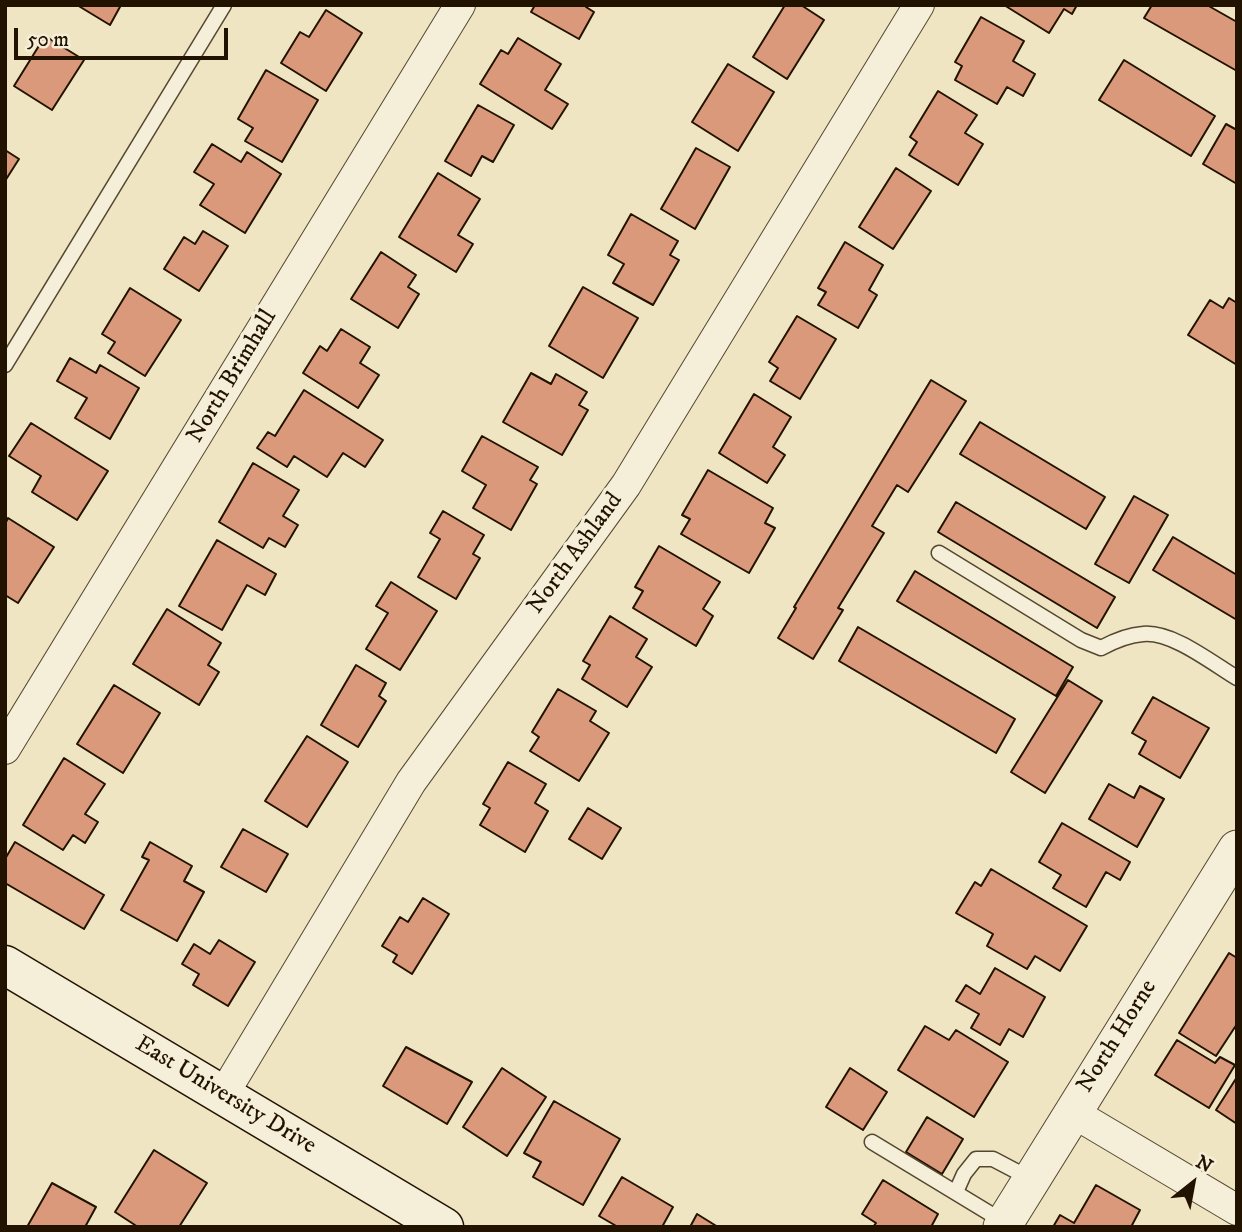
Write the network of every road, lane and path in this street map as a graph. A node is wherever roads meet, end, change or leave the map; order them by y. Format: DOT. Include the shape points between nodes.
graph roads {
  1 [pos="224,5"];
  2 [pos="460,5"];
  3 [pos="919,5"];
  4 [pos="5,365"];
  5 [pos="939,554"];
  6 [pos="1237,678"];
  7 [pos="5,749"];
  8 [pos="1237,849"];
  9 [pos="5,965"];
  10 [pos="223,1095"];
  11 [pos="1072,1112"];
  12 [pos="872,1142"];
  13 [pos="1031,1179"];
  14 [pos="956,1192"];
  15 [pos="1237,1210"];
  16 [pos="1003,1225"];
  17 [pos="444,1227"];
  1 -- 4 [label="lane"];
  2 -- 7 [label="street, North Brimhall"];
  3 -- 10 [label="street, North Ashland" via="626,485 411,782"];
  5 -- 6 [label="lane" via="1081,640 1101,648 1120,638 1154,635 1173,640"];
  8 -- 11 [label="street, North Horne"];
  9 -- 10 [label="main road, East University Drive"];
  10 -- 17 [label="main road, East University Drive"];
  11 -- 13 [label="street, North Horne"];
  11 -- 15 [label="street"];
  12 -- 14 [label="lane"];
  13 -- 14 [label="lane" via="993,1159 976,1159"];
  13 -- 16 [label="street, North Horne"];
  14 -- 16 [label="lane"];
}
